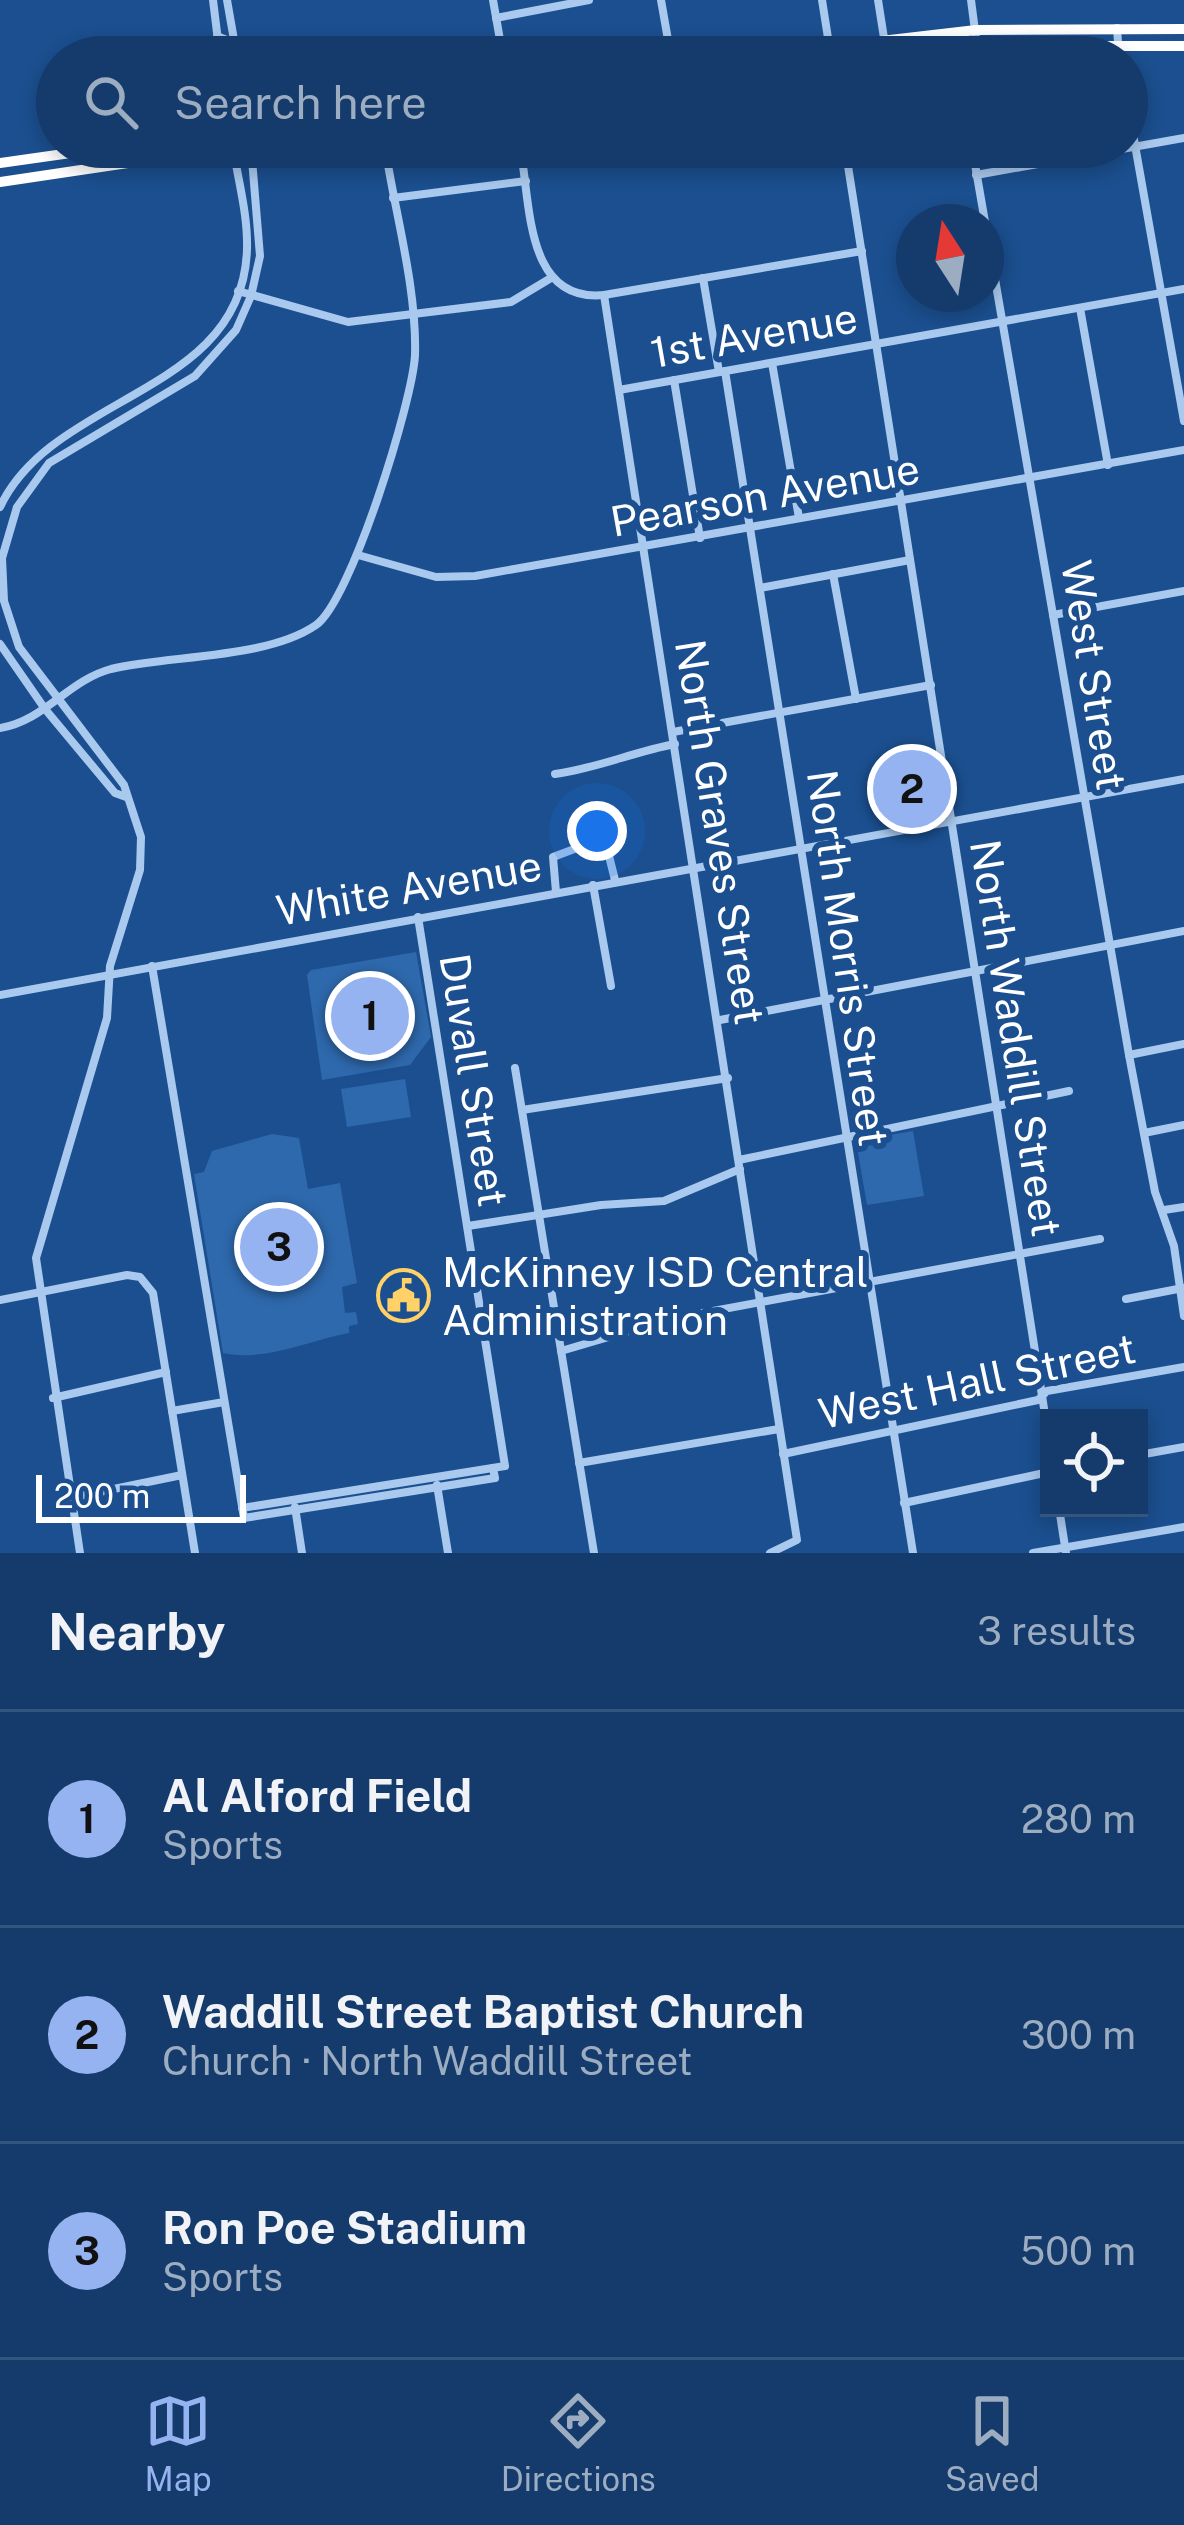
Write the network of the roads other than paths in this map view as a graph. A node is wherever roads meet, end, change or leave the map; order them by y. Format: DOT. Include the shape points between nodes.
graph roads {
  1 [pos="213,0"];
  2 [pos="227,0"];
  3 [pos="494,0"];
  4 [pos="589,0"];
  5 [pos="661,0"];
  6 [pos="822,0"];
  7 [pos="878,0"];
  8 [pos="971,0"];
  9 [pos="496,17"];
  10 [pos="1118,26"];
  11 [pos="1184,29"];
  12 [pos="976,30"];
  13 [pos="217,36"];
  14 [pos="231,36"];
  15 [pos="499,36"];
  16 [pos="667,36"];
  17 [pos="828,36"];
  18 [pos="884,36"];
  19 [pos="907,36"];
  20 [pos="976,36"];
  21 [pos="1117,36"];
  22 [pos="1148,44"];
  23 [pos="1184,46"];
  24 [pos="1184,137"];
  25 [pos="1148,144"];
  26 [pos="36,159"];
  27 [pos="0,164"];
  28 [pos="94,168"];
  29 [pos="237,168"];
  30 [pos="253,168"];
  31 [pos="388,168"];
  32 [pos="524,168"];
  33 [pos="848,168"];
  34 [pos="975,168"];
  35 [pos="1014,168"];
  36 [pos="1139,168"];
  37 [pos="976,175"];
  38 [pos="0,182"];
  39 [pos="526,182"];
  40 [pos="393,198"];
  41 [pos="982,204"];
  42 [pos="862,251"];
  43 [pos="551,278"];
  44 [pos="703,278"];
  45 [pos="1184,289"];
  46 [pos="238,291"];
  47 [pos="1160,293"];
  48 [pos="604,295"];
  49 [pos="251,296"];
  50 [pos="1079,308"];
  51 [pos="1002,312"];
  52 [pos="411,317"];
  53 [pos="1004,321"];
  54 [pos="876,344"];
  55 [pos="772,363"];
  56 [pos="722,372"];
  57 [pos="674,380"];
  58 [pos="619,390"];
  59 [pos="1184,421"];
  60 [pos="1184,450"];
  61 [pos="1108,465"];
  62 [pos="1031,478"];
  63 [pos="902,500"];
  64 [pos="0,507"];
  65 [pos="799,518"];
  66 [pos="751,529"];
  67 [pos="4,532"];
  68 [pos="700,538"];
  69 [pos="644,548"];
  70 [pos="358,555"];
  71 [pos="1,558"];
  72 [pos="910,560"];
  73 [pos="833,574"];
  74 [pos="760,588"];
  75 [pos="1184,591"];
  76 [pos="1053,615"];
  77 [pos="0,644"];
  78 [pos="931,685"];
  79 [pos="856,699"];
  80 [pos="57,700"];
  81 [pos="45,709"];
  82 [pos="781,712"];
  83 [pos="0,728"];
  84 [pos="674,732"];
  85 [pos="676,743"];
  86 [pos="555,774"];
  87 [pos="1184,779"];
  88 [pos="1083,797"];
  89 [pos="128,798"];
  90 [pos="951,820"];
  91 [pos="803,847"];
  92 [pos="695,866"];
  93 [pos="615,880"];
  94 [pos="593,885"];
  95 [pos="556,892"];
  96 [pos="418,917"];
  97 [pos="1184,931"];
  98 [pos="1109,945"];
  99 [pos="152,966"];
  100 [pos="975,971"];
  101 [pos="108,975"];
  102 [pos="611,986"];
  103 [pos="0,995"];
  104 [pos="826,1000"];
  105 [pos="719,1020"];
  106 [pos="1184,1044"];
  107 [pos="1129,1054"];
  108 [pos="515,1068"];
  109 [pos="728,1078"];
  110 [pos="1070,1091"];
  111 [pos="997,1105"];
  112 [pos="522,1110"];
  113 [pos="1184,1125"];
  114 [pos="1144,1132"];
  115 [pos="845,1137"];
  116 [pos="740,1165"];
  117 [pos="1184,1207"];
  118 [pos="1164,1210"];
  119 [pos="538,1214"];
  120 [pos="468,1226"];
  121 [pos="1100,1239"];
  122 [pos="1019,1254"];
  123 [pos="868,1285"];
  124 [pos="1182,1288"];
  125 [pos="40,1293"];
  126 [pos="1126,1299"];
  127 [pos="0,1300"];
  128 [pos="760,1305"];
  129 [pos="1184,1316"];
  130 [pos="561,1351"];
  131 [pos="1184,1367"];
  132 [pos="166,1372"];
  133 [pos="1042,1396"];
  134 [pos="53,1399"];
  135 [pos="224,1402"];
  136 [pos="1044,1409"];
  137 [pos="172,1411"];
  138 [pos="779,1430"];
  139 [pos="892,1431"];
  140 [pos="1184,1447"];
  141 [pos="1148,1453"];
  142 [pos="783,1454"];
  143 [pos="579,1463"];
  144 [pos="1040,1474"];
  145 [pos="182,1475"];
  146 [pos="437,1483"];
  147 [pos="70,1498"];
  148 [pos="904,1504"];
  149 [pos="295,1506"];
  150 [pos="1060,1517"];
  151 [pos="1184,1527"];
  152 [pos="1066,1550"];
  153 [pos="80,1553"];
  154 [pos="195,1553"];
  155 [pos="302,1553"];
  156 [pos="448,1553"];
  157 [pos="594,1553"];
  158 [pos="770,1553"];
  159 [pos="913,1553"];
  160 [pos="1033,1553"];
  1 -- 13 [label="street"];
  2 -- 14 [label="street"];
  3 -- 9 [label="street"];
  4 -- 9 [label="street"];
  5 -- 16 [label="street"];
  6 -- 17 [label="street"];
  7 -- 18 [label="street"];
  8 -- 12 [label="street"];
  9 -- 15 [label="street"];
  10 -- 11 [label="highway"];
  10 -- 12 [label="highway"];
  10 -- 21 [label="street"];
  12 -- 19 [label="highway"];
  12 -- 20 [label="street"];
  22 -- 23 [label="highway"];
  24 -- 25 [label="street"];
  26 -- 27 [label="highway"];
  28 -- 38 [label="highway"];
  29 -- 46 [label="street" via="247,245"];
  30 -- 49 [label="street" via="261,237"];
  31 -- 40 [label="street"];
  32 -- 39 [label="street"];
  33 -- 42 [label="street, North Waddill Street"];
  34 -- 37 [label="street, West Street"];
  35 -- 37 [label="street"];
  36 -- 47 [label="street"];
  37 -- 41 [label="street, West Street"];
  39 -- 40 [label="street"];
  39 -- 43 [label="street" via="537,250"];
  40 -- 52 [label="street"];
  42 -- 44 [label="street"];
  42 -- 54 [label="street, North Waddill Street"];
  43 -- 48 [label="street" via="571,292"];
  43 -- 52 [label="street" via="520,300"];
  44 -- 48 [label="street"];
  44 -- 56 [label="street, North Morris Street"];
  45 -- 47 [label="street, 1st Avenue"];
  46 -- 49 [label="street"];
  46 -- 64 [label="street" via="194,358 56,438"];
  47 -- 50 [label="street, 1st Avenue"];
  47 -- 59 [label="street"];
  48 -- 58 [label="street, North Graves Street"];
  49 -- 52 [label="street" via="348,322"];
  49 -- 67 [label="street" via="228,341 201,370 49,463"];
  50 -- 53 [label="street, 1st Avenue"];
  50 -- 61 [label="street"];
  51 -- 53 [label="street, West Street"];
  52 -- 70 [label="street" via="412,378"];
  53 -- 54 [label="street, 1st Avenue"];
  53 -- 62 [label="street, West Street"];
  54 -- 55 [label="street, 1st Avenue"];
  54 -- 63 [label="street, North Waddill Street"];
  55 -- 56 [label="street, 1st Avenue"];
  55 -- 65 [label="street"];
  56 -- 57 [label="street, 1st Avenue"];
  56 -- 66 [label="street, North Morris Street"];
  57 -- 58 [label="street, 1st Avenue"];
  57 -- 68 [label="street"];
  58 -- 69 [label="street, North Graves Street"];
  60 -- 61 [label="street, Pearson Avenue"];
  61 -- 62 [label="street, Pearson Avenue"];
  62 -- 63 [label="street, Pearson Avenue"];
  62 -- 76 [label="street, West Street"];
  63 -- 65 [label="street, Pearson Avenue"];
  63 -- 72 [label="street, North Waddill Street"];
  65 -- 66 [label="street, Pearson Avenue"];
  66 -- 68 [label="street, Pearson Avenue"];
  66 -- 74 [label="street, North Morris Street"];
  67 -- 71 [label="street"];
  68 -- 69 [label="street, Pearson Avenue"];
  69 -- 70 [label="street, Pearson Avenue" via="447,578"];
  69 -- 84 [label="street, North Graves Street"];
  70 -- 80 [label="street" via="336,605 298,635 110,670"];
  71 -- 80 [label="street" via="11,628"];
  72 -- 73 [label="street"];
  72 -- 78 [label="street, North Waddill Street"];
  73 -- 74 [label="street"];
  73 -- 79 [label="street"];
  74 -- 82 [label="street, North Morris Street"];
  75 -- 76 [label="street"];
  76 -- 88 [label="street, West Street"];
  77 -- 81 [label="street"];
  78 -- 79 [label="street"];
  78 -- 90 [label="street, North Waddill Street"];
  79 -- 82 [label="street"];
  80 -- 81 [label="street"];
  80 -- 89 [label="street"];
  81 -- 83 [label="street"];
  81 -- 89 [label="street" via="115,794"];
  82 -- 84 [label="street"];
  82 -- 91 [label="street, North Morris Street"];
  84 -- 85 [label="street, North Graves Street"];
  85 -- 86 [label="street"];
  85 -- 92 [label="street, North Graves Street"];
  87 -- 88 [label="street, White Avenue"];
  88 -- 90 [label="street, White Avenue"];
  88 -- 98 [label="street, West Street"];
  89 -- 101 [label="street" via="142,853"];
  90 -- 91 [label="street, White Avenue"];
  90 -- 100 [label="street, North Waddill Street"];
  91 -- 92 [label="street, White Avenue"];
  91 -- 104 [label="street, North Morris Street"];
  92 -- 93 [label="street, White Avenue"];
  92 -- 105 [label="street, North Graves Street"];
  93 -- 94 [label="street, White Avenue"];
  93 -- 95 [label="street" via="608,851 585,844 554,856"];
  94 -- 95 [label="street, White Avenue"];
  94 -- 102 [label="street"];
  95 -- 96 [label="street, White Avenue"];
  96 -- 99 [label="street, White Avenue"];
  96 -- 120 [label="street, Duvall Street"];
  97 -- 98 [label="street"];
  98 -- 100 [label="street"];
  98 -- 107 [label="street, West Street"];
  99 -- 101 [label="street, White Avenue"];
  99 -- 135 [label="street"];
  100 -- 104 [label="street"];
  100 -- 111 [label="street, North Waddill Street"];
  101 -- 103 [label="street, White Avenue"];
  101 -- 125 [label="street" via="107,1018 37,1252"];
  104 -- 105 [label="street"];
  104 -- 115 [label="street, North Morris Street"];
  105 -- 109 [label="street, North Graves Street"];
  106 -- 107 [label="street"];
  107 -- 114 [label="street, West Street"];
  108 -- 112 [label="street"];
  109 -- 112 [label="street"];
  109 -- 116 [label="street, North Graves Street"];
  110 -- 111 [label="street"];
  111 -- 115 [label="street"];
  111 -- 122 [label="street, North Waddill Street"];
  112 -- 119 [label="street"];
  113 -- 114 [label="street"];
  114 -- 118 [label="street, West Street"];
  115 -- 116 [label="street"];
  115 -- 123 [label="street, North Morris Street"];
  116 -- 119 [label="street" via="664,1201"];
  116 -- 128 [label="street, North Graves Street"];
  117 -- 118 [label="street"];
  118 -- 124 [label="street, West Street"];
  119 -- 120 [label="street"];
  119 -- 130 [label="street"];
  120 -- 146 [label="street, Duvall Street" via="505,1466"];
  121 -- 122 [label="street"];
  122 -- 123 [label="street"];
  122 -- 133 [label="street, North Waddill Street"];
  123 -- 128 [label="street"];
  123 -- 139 [label="street, North Morris Street"];
  124 -- 126 [label="street"];
  124 -- 129 [label="street, West Street"];
  125 -- 127 [label="street"];
  125 -- 132 [label="street" via="140,1277 152,1293"];
  125 -- 134 [label="street"];
  128 -- 130 [label="street" via="670,1319"];
  128 -- 138 [label="street, North Graves Street"];
  130 -- 143 [label="street"];
  131 -- 133 [label="street, West Hall Street"];
  132 -- 134 [label="street"];
  132 -- 137 [label="street"];
  133 -- 136 [label="street, North Waddill Street"];
  133 -- 139 [label="street, West Hall Street"];
  134 -- 147 [label="street"];
  135 -- 137 [label="street"];
  135 -- 149 [label="street" via="243,1514"];
  137 -- 145 [label="street"];
  138 -- 142 [label="street, North Graves Street"];
  138 -- 143 [label="street"];
  139 -- 142 [label="street, West Hall Street"];
  139 -- 148 [label="street, North Morris Street"];
  140 -- 141 [label="street"];
  142 -- 158 [label="street, North Graves Street" via="797,1540"];
  143 -- 157 [label="street"];
  144 -- 148 [label="street"];
  145 -- 147 [label="street"];
  145 -- 154 [label="street"];
  146 -- 149 [label="street"];
  146 -- 156 [label="street"];
  147 -- 153 [label="street"];
  148 -- 159 [label="street, North Morris Street"];
  149 -- 155 [label="street"];
  150 -- 152 [label="street"];
  151 -- 152 [label="street"];
  152 -- 160 [label="street"];
}
